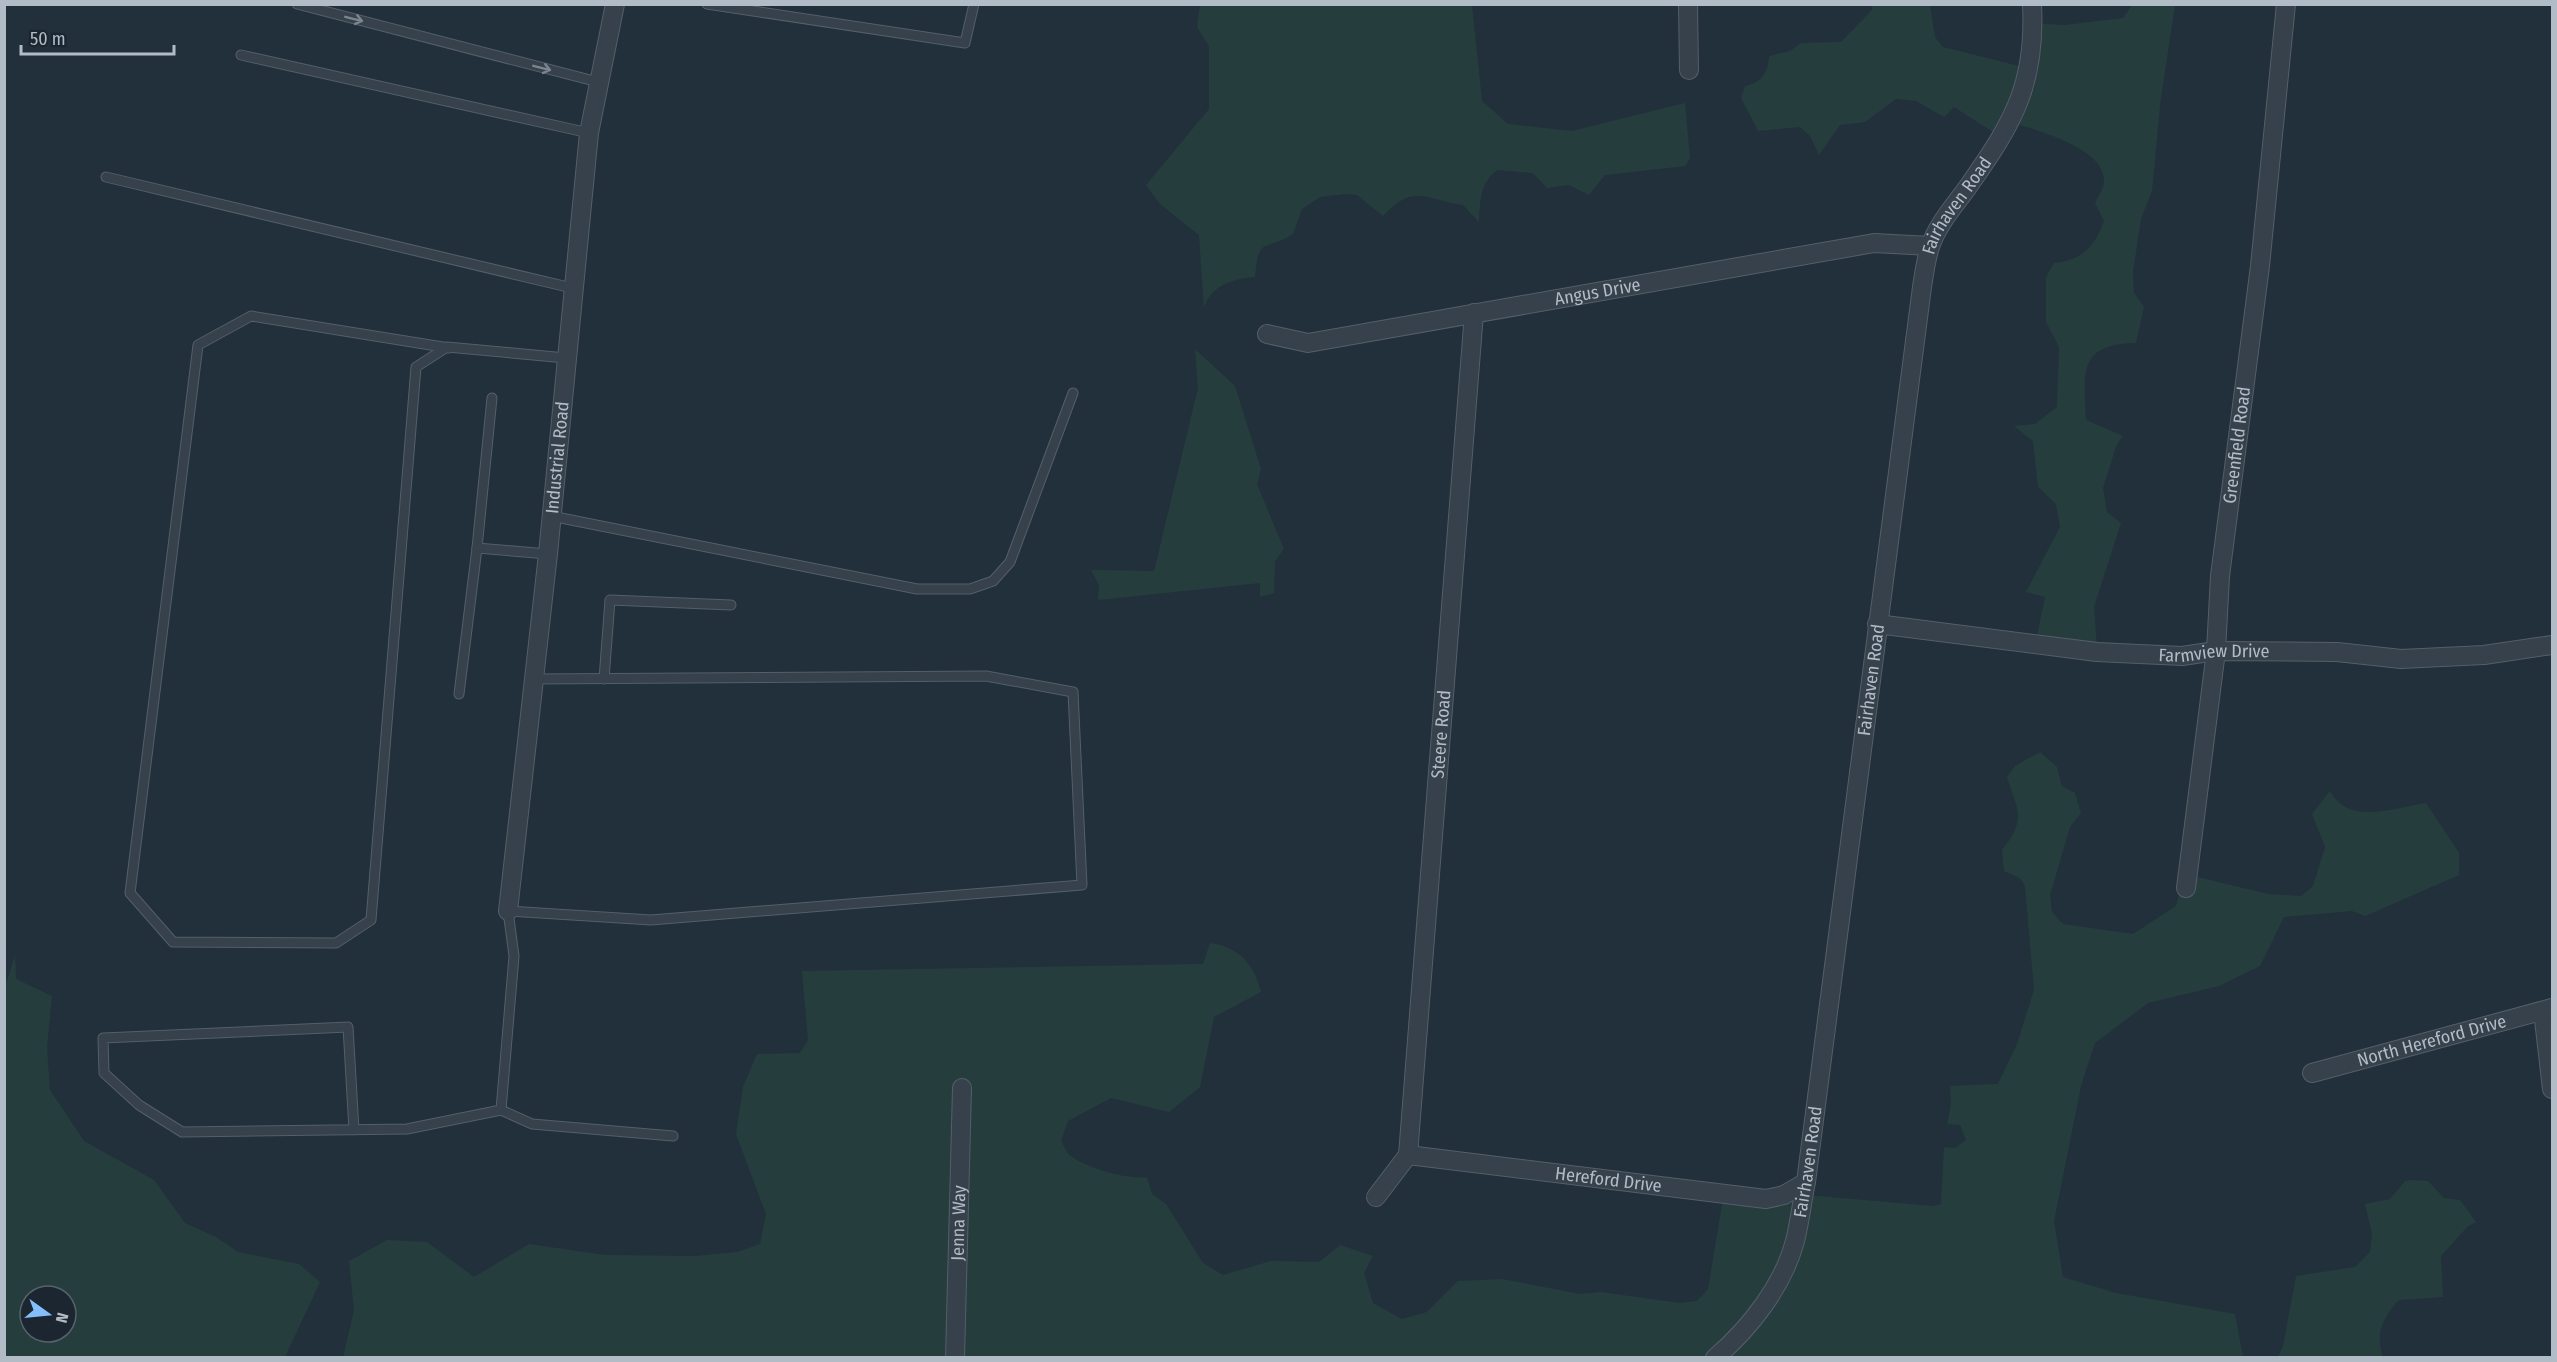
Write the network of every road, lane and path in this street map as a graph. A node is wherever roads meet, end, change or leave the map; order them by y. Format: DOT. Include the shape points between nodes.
graph roads {
  1 [pos="297,4"];
  2 [pos="615,4"];
  3 [pos="706,4"];
  4 [pos="974,4"];
  5 [pos="1688,4"];
  6 [pos="2032,4"];
  7 [pos="2286,4"];
  8 [pos="740,7"];
  9 [pos="241,55"];
  10 [pos="1689,70"];
  11 [pos="598,82"];
  12 [pos="588,133"];
  13 [pos="106,177"];
  14 [pos="1930,246"];
  15 [pos="572,288"];
  16 [pos="1474,313"];
  17 [pos="1267,334"];
  18 [pos="449,348"];
  19 [pos="566,358"];
  20 [pos="1073,393"];
  21 [pos="492,399"];
  22 [pos="551,516"];
  23 [pos="477,548"];
  24 [pos="548,554"];
  25 [pos="731,605"];
  26 [pos="1877,624"];
  27 [pos="2553,645"];
  28 [pos="2216,651"];
  29 [pos="604,678"];
  30 [pos="534,679"];
  31 [pos="459,694"];
  32 [pos="2186,888"];
  33 [pos="508,911"];
  34 [pos="2548,1010"];
  35 [pos="2312,1073"];
  36 [pos="962,1088"];
  37 [pos="2553,1089"];
  38 [pos="501,1110"];
  39 [pos="354,1130"];
  40 [pos="673,1136"];
  41 [pos="1408,1155"];
  42 [pos="1806,1182"];
  43 [pos="1376,1197"];
  44 [pos="955,1358"];
  45 [pos="1715,1358"];
  1 -- 11 [label="lane, one-way"];
  2 -- 11 [label="street, Industrial Road"];
  3 -- 8 [label="lane"];
  4 -- 8 [label="lane" via="965,43"];
  5 -- 10 [label="street"];
  6 -- 14 [label="street, Fairhaven Road" via="2034,38 2030,70 2020,100 2005,132"];
  7 -- 28 [label="street, Greenfield Road" via="2263,243 2220,576"];
  9 -- 12 [label="lane"];
  11 -- 12 [label="street, Industrial Road"];
  12 -- 15 [label="street, Industrial Road"];
  13 -- 15 [label="lane"];
  14 -- 16 [label="street, Angus Drive" via="1874,243"];
  14 -- 26 [label="street, Fairhaven Road"];
  15 -- 19 [label="street, Industrial Road"];
  16 -- 17 [label="street, Angus Drive" via="1308,343"];
  16 -- 41 [label="street, Steere Road"];
  18 -- 18 [label="lane" via="416,367 371,920 336,943 173,942 130,893 198,345 251,316"];
  18 -- 19 [label="lane"];
  19 -- 22 [label="street, Industrial Road"];
  20 -- 22 [label="lane" via="1010,562 993,580 970,589 917,589"];
  21 -- 23 [label="lane"];
  22 -- 24 [label="street, Industrial Road"];
  23 -- 24 [label="lane"];
  23 -- 31 [label="lane"];
  24 -- 30 [label="street, Industrial Road"];
  25 -- 29 [label="lane" via="610,600"];
  26 -- 28 [label="street, Farmview Drive" via="2097,651 2182,656"];
  26 -- 42 [label="street, Fairhaven Road"];
  27 -- 28 [label="street, Farmview Drive" via="2484,656 2401,659 2337,652"];
  28 -- 32 [label="street, Greenfield Road"];
  29 -- 30 [label="lane"];
  29 -- 33 [label="lane" via="986,676 1073,692 1082,885 651,920"];
  30 -- 33 [label="street, Industrial Road"];
  33 -- 38 [label="lane" via="514,956"];
  34 -- 35 [label="street, North Hereford Drive"];
  34 -- 37 [label="street"];
  36 -- 44 [label="street, Jenna Way"];
  38 -- 39 [label="lane" via="408,1129"];
  38 -- 40 [label="lane" via="532,1124"];
  39 -- 39 [label="lane" via="182,1132 139,1106 104,1073 103,1038 348,1027"];
  41 -- 42 [label="street, Hereford Drive" via="1766,1199 1784,1195"];
  41 -- 43 [label="street"];
  42 -- 45 [label="street, Fairhaven Road" via="1795,1242 1771,1293 1751,1321"];
}
